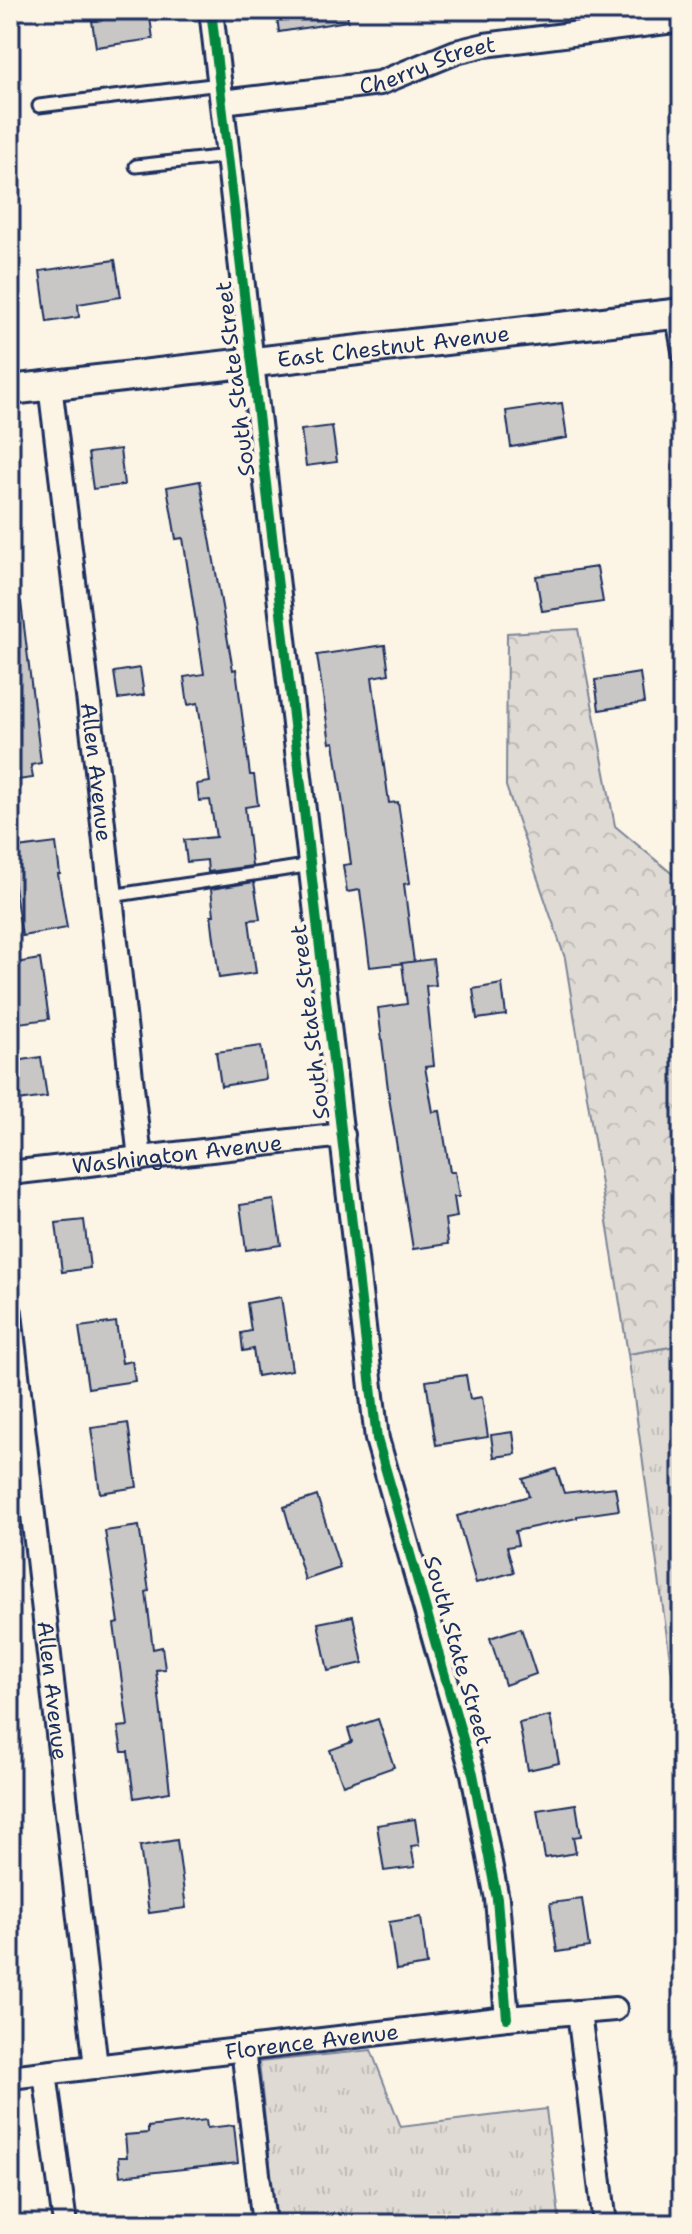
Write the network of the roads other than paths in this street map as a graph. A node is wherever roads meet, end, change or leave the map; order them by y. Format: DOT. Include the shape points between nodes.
graph roads {
  1 [pos="211,10"];
  2 [pos="682,20"];
  3 [pos="221,93"];
  4 [pos="39,106"];
  5 [pos="228,156"];
  6 [pos="136,166"];
  7 [pos="677,314"];
  8 [pos="252,362"];
  9 [pos="682,371"];
  10 [pos="50,385"];
  11 [pos="10,390"];
  12 [pos="312,865"];
  13 [pos="111,896"];
  14 [pos="343,1135"];
  15 [pos="140,1159"];
  16 [pos="10,1173"];
  17 [pos="10,1313"];
  18 [pos="615,2009"];
  19 [pos="579,2012"];
  20 [pos="507,2018"];
  21 [pos="243,2049"];
  22 [pos="96,2067"];
  23 [pos="45,2073"];
  24 [pos="10,2077"];
  25 [pos="65,2224"];
  26 [pos="264,2224"];
  27 [pos="605,2224"];
  1 -- 3 [label="street, South State Street"];
  2 -- 3 [label="street, Cherry Street" via="485,45 358,88"];
  3 -- 4 [label="lane"];
  3 -- 5 [label="street, South State Street"];
  5 -- 6 [label="lane"];
  5 -- 8 [label="street, South State Street"];
  7 -- 8 [label="street, East Chestnut Avenue"];
  7 -- 9 [label="lane"];
  8 -- 10 [label="street, East Chestnut Avenue"];
  8 -- 12 [label="street, South State Street"];
  10 -- 11 [label="street, East Chestnut Avenue"];
  10 -- 13 [label="street, Allen Avenue"];
  12 -- 13 [label="lane"];
  12 -- 14 [label="street, South State Street"];
  13 -- 15 [label="street, Allen Avenue"];
  14 -- 15 [label="street, Washington Avenue"];
  14 -- 20 [label="street, South State Street" via="377,1439 473,1774 497,1899"];
  15 -- 16 [label="street, Washington Avenue"];
  17 -- 22 [label="street, Allen Avenue"];
  18 -- 19 [label="street, Florence Avenue"];
  19 -- 20 [label="street, Florence Avenue"];
  19 -- 27 [label="street"];
  20 -- 21 [label="street, Florence Avenue"];
  21 -- 22 [label="street, Florence Avenue"];
  21 -- 26 [label="street"];
  22 -- 23 [label="street, Florence Avenue"];
  23 -- 24 [label="street, Florence Avenue"];
  23 -- 25 [label="street"];
}
